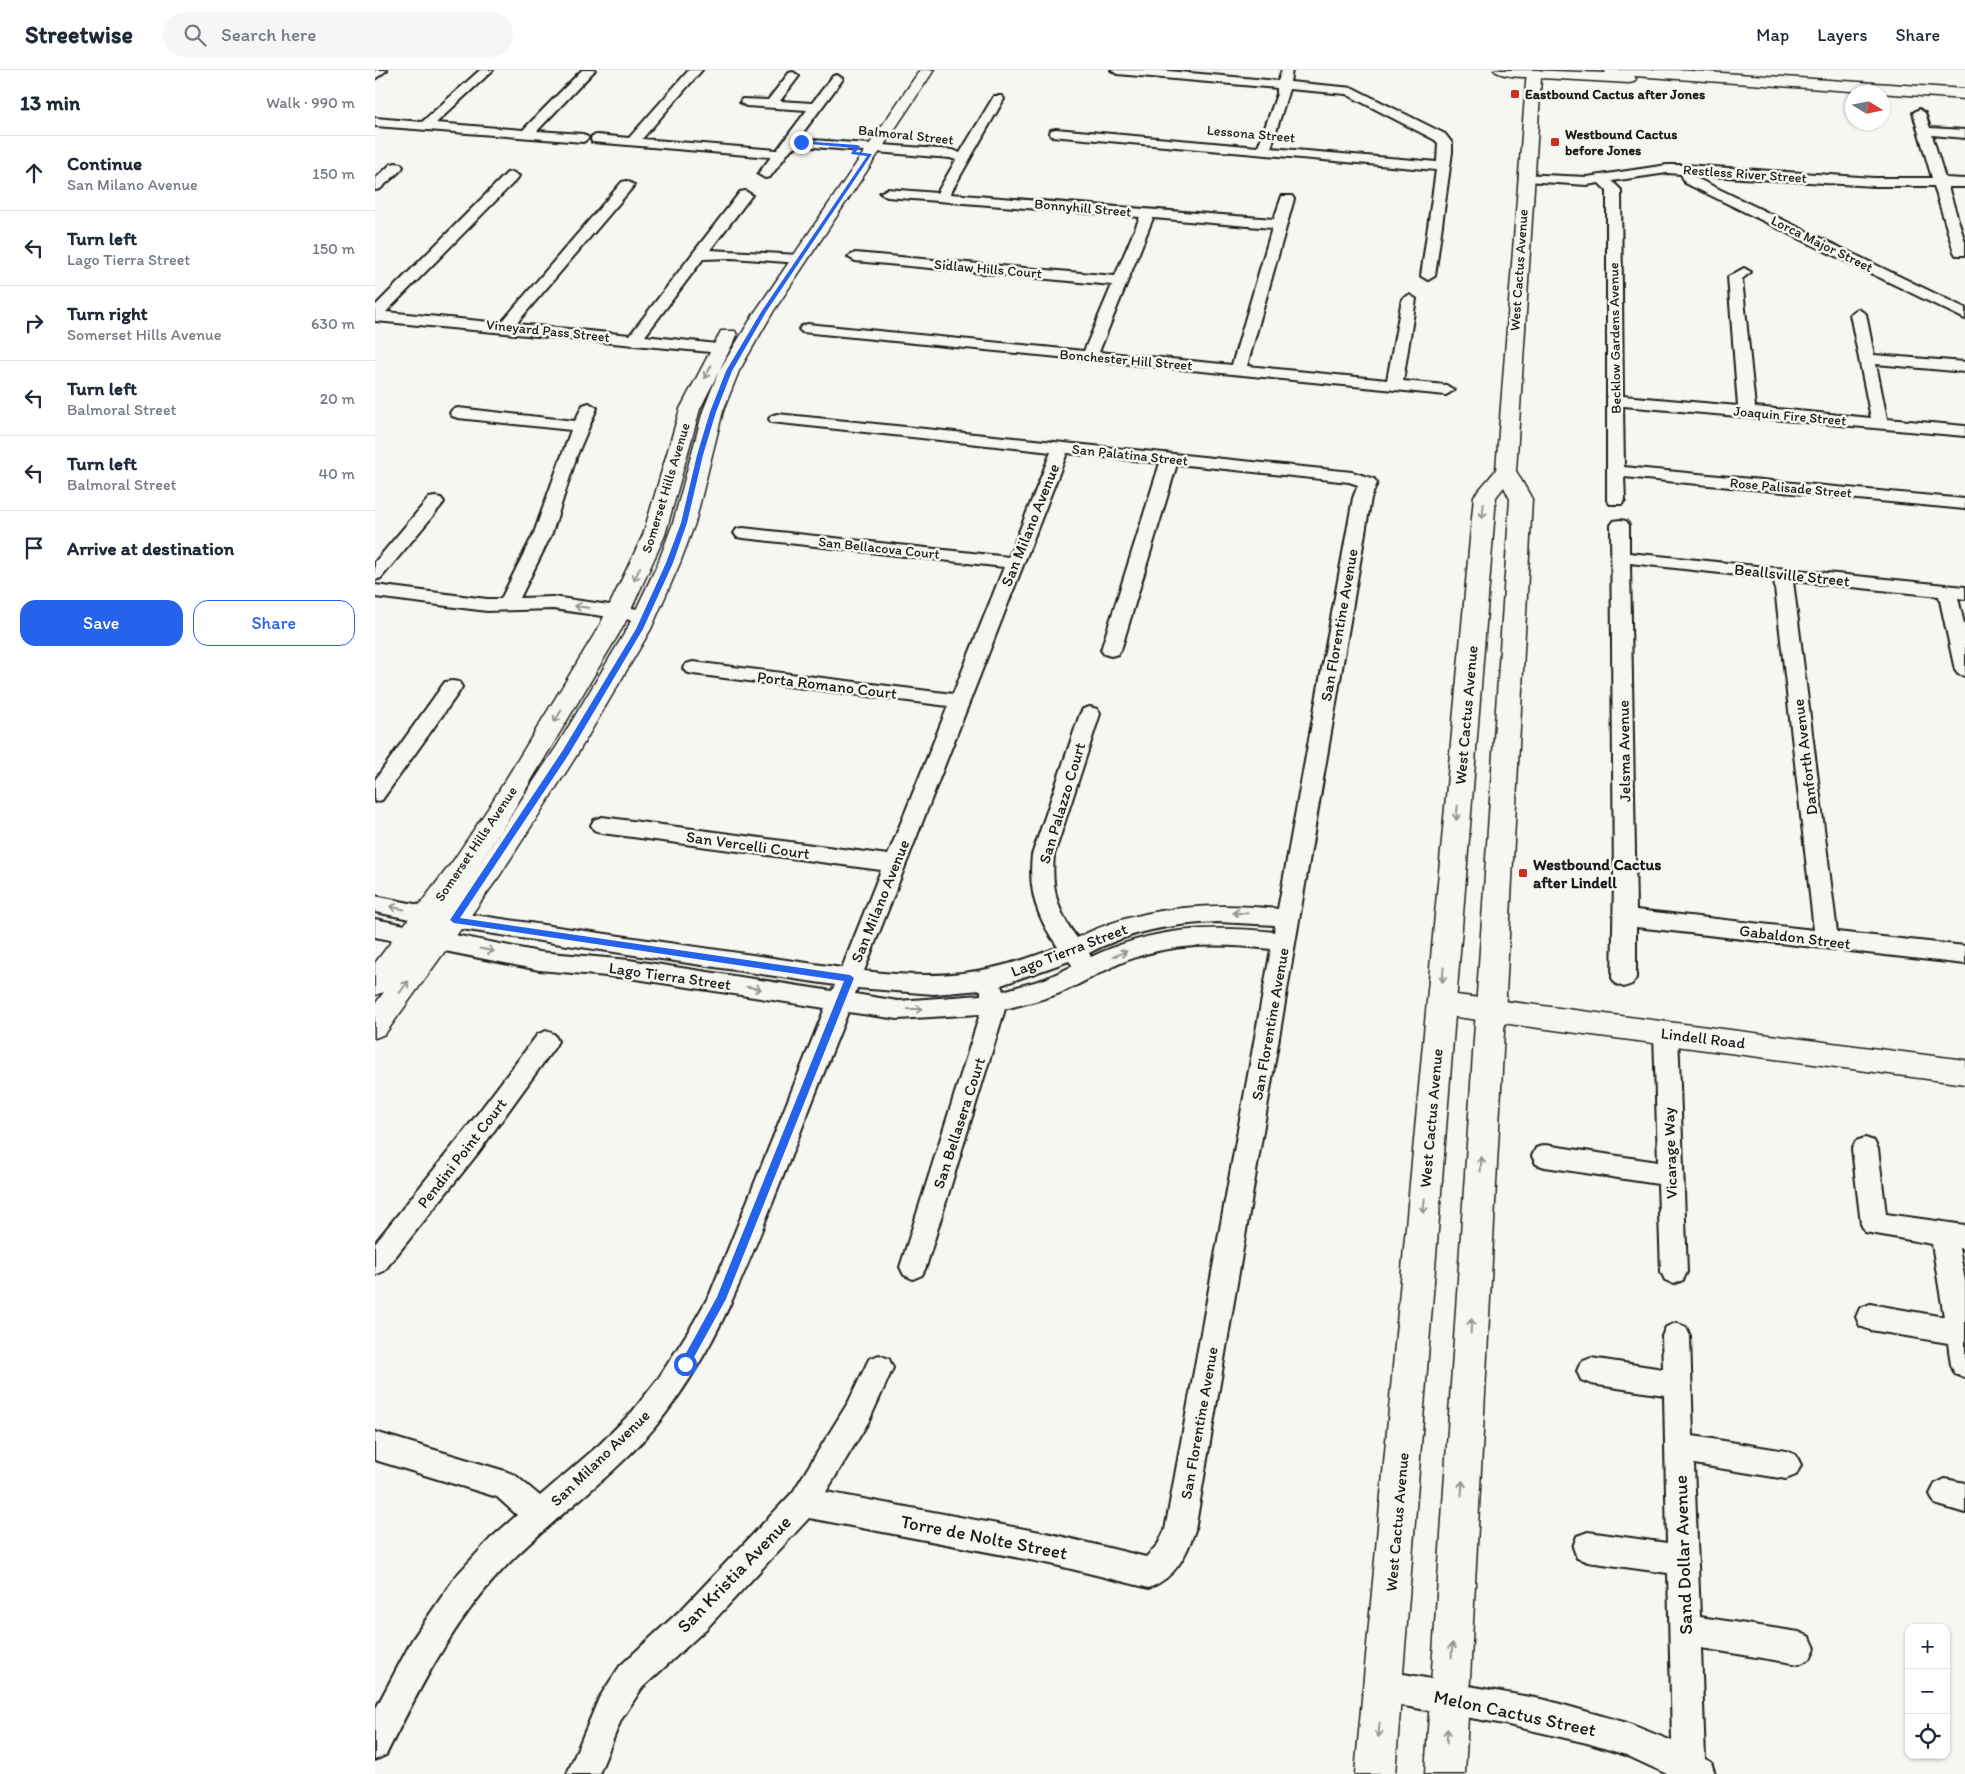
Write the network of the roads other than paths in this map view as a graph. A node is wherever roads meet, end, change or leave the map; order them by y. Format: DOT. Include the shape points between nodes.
graph roads {
  1 [pos="381,70"];
  2 [pos="487,70"];
  3 [pos="589,70"];
  4 [pos="696,70"];
  5 [pos="910,70"];
  6 [pos="927,70"];
  7 [pos="1117,70"];
  8 [pos="1288,70"];
  9 [pos="1501,70"];
  10 [pos="1611,70"];
  11 [pos="1534,71"];
  12 [pos="375,75"];
  13 [pos="793,76"];
  14 [pos="837,79"];
  15 [pos="1283,84"];
  16 [pos="1845,93"];
  17 [pos="1965,94"];
  18 [pos="1890,97"];
  19 [pos="999,99"];
  20 [pos="746,102"];
  21 [pos="1965,102"];
  22 [pos="771,104"];
  23 [pos="815,107"];
  24 [pos="1919,113"];
  25 [pos="375,122"];
  26 [pos="425,126"];
  27 [pos="1924,131"];
  28 [pos="1056,133"];
  29 [pos="526,134"];
  30 [pos="1965,134"];
  31 [pos="583,138"];
  32 [pos="597,139"];
  33 [pos="632,142"];
  34 [pos="783,150"];
  35 [pos="864,150"];
  36 [pos="1263,151"];
  37 [pos="963,159"];
  38 [pos="396,167"];
  39 [pos="1443,167"];
  40 [pos="1685,170"];
  41 [pos="765,174"];
  42 [pos="512,176"];
  43 [pos="1526,177"];
  44 [pos="1603,180"];
  45 [pos="1939,181"];
  46 [pos="1965,183"];
  47 [pos="627,185"];
  48 [pos="375,186"];
  49 [pos="887,193"];
  50 [pos="745,195"];
  51 [pos="941,197"];
  52 [pos="1287,199"];
  53 [pos="1148,214"];
  54 [pos="1279,224"];
  55 [pos="1961,244"];
  56 [pos="700,255"];
  57 [pos="855,257"];
  58 [pos="786,263"];
  59 [pos="1745,272"];
  60 [pos="1428,276"];
  61 [pos="1121,281"];
  62 [pos="1409,299"];
  63 [pos="1858,314"];
  64 [pos="1965,314"];
  65 [pos="375,315"];
  66 [pos="505,326"];
  67 [pos="807,329"];
  68 [pos="635,339"];
  69 [pos="721,348"];
  70 [pos="1090,356"];
  71 [pos="1867,359"];
  72 [pos="1965,367"];
  73 [pos="1237,370"];
  74 [pos="1394,385"];
  75 [pos="1446,390"];
  76 [pos="1615,400"];
  77 [pos="589,408"];
  78 [pos="458,412"];
  79 [pos="1747,412"];
  80 [pos="777,419"];
  81 [pos="1880,424"];
  82 [pos="580,426"];
  83 [pos="1965,431"];
  84 [pos="1061,448"];
  85 [pos="1170,459"];
  86 [pos="1506,471"];
  87 [pos="1616,471"];
  88 [pos="1363,481"];
  89 [pos="1616,500"];
  90 [pos="435,502"];
  91 [pos="1965,504"];
  92 [pos="1620,525"];
  93 [pos="743,534"];
  94 [pos="1620,557"];
  95 [pos="1015,563"];
  96 [pos="375,574"];
  97 [pos="1783,574"];
  98 [pos="375,591"];
  99 [pos="1956,592"];
  100 [pos="508,604"];
  101 [pos="615,619"];
  102 [pos="642,623"];
  103 [pos="1111,650"];
  104 [pos="693,668"];
  105 [pos="1965,670"];
  106 [pos="452,687"];
  107 [pos="960,701"];
  108 [pos="1090,714"];
  109 [pos="375,795"];
  110 [pos="602,825"];
  111 [pos="895,864"];
  112 [pos="375,904"];
  113 [pos="428,915"];
  114 [pos="1624,917"];
  115 [pos="1288,918"];
  116 [pos="375,928"];
  117 [pos="435,932"];
  118 [pos="1827,940"];
  119 [pos="1284,942"];
  120 [pos="1073,950"];
  121 [pos="1965,955"];
  122 [pos="1088,970"];
  123 [pos="850,978"];
  124 [pos="1624,978"];
  125 [pos="375,984"];
  126 [pos="992,990"];
  127 [pos="840,1001"];
  128 [pos="1441,1004"];
  129 [pos="1489,1010"];
  130 [pos="375,1026"];
  131 [pos="1666,1033"];
  132 [pos="546,1040"];
  133 [pos="1965,1072"];
  134 [pos="1865,1149"];
  135 [pos="1545,1156"];
  136 [pos="1671,1175"];
  137 [pos="1955,1235"];
  138 [pos="375,1263"];
  139 [pos="913,1267"];
  140 [pos="1674,1272"];
  141 [pos="1870,1317"];
  142 [pos="1960,1332"];
  143 [pos="1676,1336"];
  144 [pos="1965,1365"];
  145 [pos="879,1368"];
  146 [pos="1591,1371"];
  147 [pos="1678,1384"];
  148 [pos="375,1446"];
  149 [pos="1679,1448"];
  150 [pos="1786,1465"];
  151 [pos="803,1502"];
  152 [pos="538,1516"];
  153 [pos="1588,1547"];
  154 [pos="1683,1560"];
  155 [pos="1161,1566"];
  156 [pos="1685,1630"];
  157 [pos="1799,1648"];
  158 [pos="1383,1686"];
  159 [pos="1449,1699"];
  160 [pos="375,1744"];
  161 [pos="1692,1772"];
  162 [pos="583,1774"];
  163 [pos="1375,1774"];
  164 [pos="1445,1774"];
  1 -- 12 [label="street"];
  2 -- 26 [label="street"];
  3 -- 29 [label="street"];
  4 -- 33 [label="street"];
  5 -- 35 [label="main road, Somerset Hills Avenue"];
  6 -- 35 [label="main road, Somerset Hills Avenue"];
  7 -- 15 [label="street"];
  8 -- 15 [label="street"];
  9 -- 11 [label="main road"];
  10 -- 17 [label="main road"];
  11 -- 16 [label="main road"];
  11 -- 43 [label="main road, West Cactus Avenue"];
  13 -- 22 [label="street"];
  14 -- 23 [label="street"];
  15 -- 36 [label="street" via="1283,94"];
  15 -- 39 [label="street" via="1349,91 1402,117 1443,140 1446,147"];
  18 -- 21 [label="main road"];
  19 -- 37 [label="street"];
  20 -- 22 [label="street"];
  22 -- 23 [label="street"];
  23 -- 34 [label="street"];
  24 -- 27 [label="street"];
  25 -- 26 [label="street"];
  26 -- 29 [label="street"];
  27 -- 30 [label="street"];
  27 -- 45 [label="street"];
  28 -- 36 [label="street, Lessona Street"];
  29 -- 31 [label="street"];
  32 -- 33 [label="street, Balmoral Street"];
  33 -- 34 [label="street, Balmoral Street"];
  34 -- 35 [label="street, Balmoral Street"];
  34 -- 41 [label="street"];
  35 -- 37 [label="street, Balmoral Street" via="945,161"];
  35 -- 58 [label="main road, Somerset Hills Avenue"];
  36 -- 39 [label="street, Lessona Street"];
  37 -- 51 [label="street"];
  38 -- 48 [label="street"];
  39 -- 60 [label="street"];
  40 -- 44 [label="street, Restless River Street" via="1661,170"];
  40 -- 45 [label="street, Restless River Street" via="1874,182"];
  40 -- 64 [label="street, Lorca Major Street" via="1691,180"];
  42 -- 65 [label="street"];
  43 -- 44 [label="street, Restless River Street"];
  43 -- 86 [label="main road, West Cactus Avenue"];
  44 -- 76 [label="street, Becklow Gardens Avenue" via="1614,190"];
  45 -- 46 [label="street, Restless River Street"];
  45 -- 55 [label="street"];
  47 -- 66 [label="street"];
  49 -- 51 [label="street, Bonnyhill Street"];
  50 -- 56 [label="street"];
  51 -- 53 [label="street, Bonnyhill Street"];
  52 -- 54 [label="street"];
  53 -- 54 [label="street, Bonnyhill Street"];
  53 -- 61 [label="street"];
  54 -- 73 [label="street"];
  56 -- 58 [label="street" via="723,262"];
  56 -- 68 [label="street"];
  57 -- 61 [label="street, Sidlaw Hills Court"];
  58 -- 69 [label="main road, Somerset Hills Avenue"];
  58 -- 102 [label="main road, Somerset Hills Avenue" via="764,312 729,371 705,437 684,523"];
  59 -- 79 [label="street" via="1735,277"];
  61 -- 70 [label="street"];
  62 -- 74 [label="street"];
  63 -- 71 [label="street"];
  65 -- 66 [label="street, Vineyard Pass Street"];
  66 -- 68 [label="street, Vineyard Pass Street"];
  67 -- 70 [label="street, Bonchester Hill Street"];
  68 -- 69 [label="street, Vineyard Pass Street"];
  69 -- 101 [label="main road, Somerset Hills Avenue, one-way" via="690,409 654,535"];
  70 -- 73 [label="street, Bonchester Hill Street"];
  71 -- 72 [label="street"];
  71 -- 81 [label="street"];
  73 -- 74 [label="street, Bonchester Hill Street"];
  74 -- 75 [label="street, Bonchester Hill Street"];
  76 -- 79 [label="street, Joaquin Fire Street"];
  76 -- 87 [label="street, Becklow Gardens Avenue"];
  77 -- 82 [label="street"];
  78 -- 82 [label="street"];
  79 -- 81 [label="street, Joaquin Fire Street"];
  80 -- 84 [label="street, San Palatina Street"];
  81 -- 83 [label="street, Joaquin Fire Street"];
  82 -- 100 [label="street" via="543,533"];
  84 -- 85 [label="street, San Palatina Street"];
  84 -- 95 [label="street, San Milano Avenue"];
  85 -- 88 [label="street, San Palatina Street" via="1352,477"];
  85 -- 103 [label="street"];
  86 -- 128 [label="main road, West Cactus Avenue, one-way" via="1485,496"];
  86 -- 129 [label="main road" via="1521,499"];
  87 -- 89 [label="street, Becklow Gardens Avenue"];
  87 -- 91 [label="street, Rose Palisade Street"];
  88 -- 115 [label="street, San Florentine Avenue" via="1368,483 1367,489 1362,498"];
  90 -- 96 [label="street"];
  92 -- 94 [label="street, Jelsma Avenue"];
  93 -- 95 [label="street, San Bellacova Court"];
  94 -- 97 [label="street, Beallsville Street"];
  94 -- 114 [label="street, Jelsma Avenue"];
  95 -- 107 [label="street, San Milano Avenue"];
  97 -- 99 [label="street, Beallsville Street"];
  97 -- 118 [label="street, Danforth Avenue"];
  98 -- 100 [label="street"];
  99 -- 105 [label="street"];
  100 -- 101 [label="street" via="545,616"];
  101 -- 102 [label="street"];
  101 -- 113 [label="main road, Somerset Hills Avenue, one-way" via="525,772"];
  102 -- 117 [label="main road, Somerset Hills Avenue" via="566,752"];
  104 -- 107 [label="street, Porta Romano Court"];
  106 -- 109 [label="street"];
  107 -- 111 [label="street, San Milano Avenue"];
  108 -- 120 [label="street, San Palazzo Court" via="1041,869 1045,906"];
  110 -- 111 [label="street, San Vercelli Court"];
  111 -- 123 [label="street, San Milano Avenue"];
  113 -- 112 [label="street, Lago Tierra Street, one-way"];
  113 -- 117 [label="street, Lago Tierra Street"];
  114 -- 118 [label="street, Gabaldon Street"];
  114 -- 124 [label="street, Jelsma Avenue"];
  115 -- 119 [label="street, San Florentine Avenue"];
  115 -- 120 [label="street, Lago Tierra Street, one-way" via="1224,912 1191,913 1127,927"];
  116 -- 117 [label="street, Lago Tierra Street"];
  117 -- 123 [label="street, Lago Tierra Street"];
  117 -- 125 [label="main road, Somerset Hills Avenue"];
  117 -- 127 [label="street, Lago Tierra Street, one-way" via="539,961 629,969"];
  130 -- 117 [label="main road, Somerset Hills Avenue, one-way"];
  118 -- 121 [label="street, Gabaldon Street"];
  122 -- 119 [label="street, Lago Tierra Street, one-way" via="1121,953 1193,937"];
  119 -- 155 [label="street, San Florentine Avenue" via="1180,1530 1173,1552"];
  120 -- 122 [label="street, San Palazzo Court"];
  120 -- 126 [label="street, Lago Tierra Street"];
  122 -- 126 [label="street, Lago Tierra Street" via="1051,987"];
  123 -- 126 [label="street, Lago Tierra Street"];
  123 -- 127 [label="street, San Milano Avenue"];
  127 -- 126 [label="street, Lago Tierra Street, one-way" via="898,1010 963,1007"];
  126 -- 139 [label="street, San Bellasera Court" via="979,1060"];
  127 -- 152 [label="street, San Milano Avenue" via="721,1299 703,1334 662,1397 627,1437"];
  128 -- 129 [label="main road, Lindell Road"];
  128 -- 158 [label="main road, West Cactus Avenue, one-way"];
  129 -- 131 [label="main road, Lindell Road"];
  159 -- 129 [label="main road, one-way"];
  131 -- 133 [label="main road, Lindell Road"];
  131 -- 136 [label="street, Vicarage Way"];
  132 -- 138 [label="street, Pendini Point Court" via="469,1145"];
  134 -- 137 [label="street" via="1873,1224"];
  135 -- 136 [label="street"];
  136 -- 140 [label="street, Vicarage Way"];
  137 -- 142 [label="street"];
  141 -- 142 [label="street"];
  142 -- 144 [label="street"];
  143 -- 147 [label="street, Sand Dollar Avenue"];
  145 -- 151 [label="street, San Kristia Avenue" via="859,1411"];
  146 -- 147 [label="street"];
  147 -- 149 [label="street, Sand Dollar Avenue"];
  148 -- 152 [label="street" via="505,1485"];
  149 -- 150 [label="street"];
  149 -- 154 [label="street, Sand Dollar Avenue"];
  151 -- 155 [label="street, Torre de Nolte Street" via="1051,1549 1149,1573"];
  151 -- 162 [label="street, San Kristia Avenue" via="696,1617 631,1677 610,1709"];
  152 -- 160 [label="street, San Milano Avenue" via="483,1567 454,1604 429,1641"];
  153 -- 154 [label="street"];
  154 -- 156 [label="street, Sand Dollar Avenue"];
  156 -- 157 [label="street"];
  156 -- 161 [label="street, Sand Dollar Avenue"];
  158 -- 159 [label="street, Melon Cactus Street"];
  158 -- 163 [label="main road, West Cactus Avenue, one-way"];
  159 -- 161 [label="street, Melon Cactus Street" via="1590,1727 1626,1739"];
  164 -- 159 [label="main road, one-way"];
}
